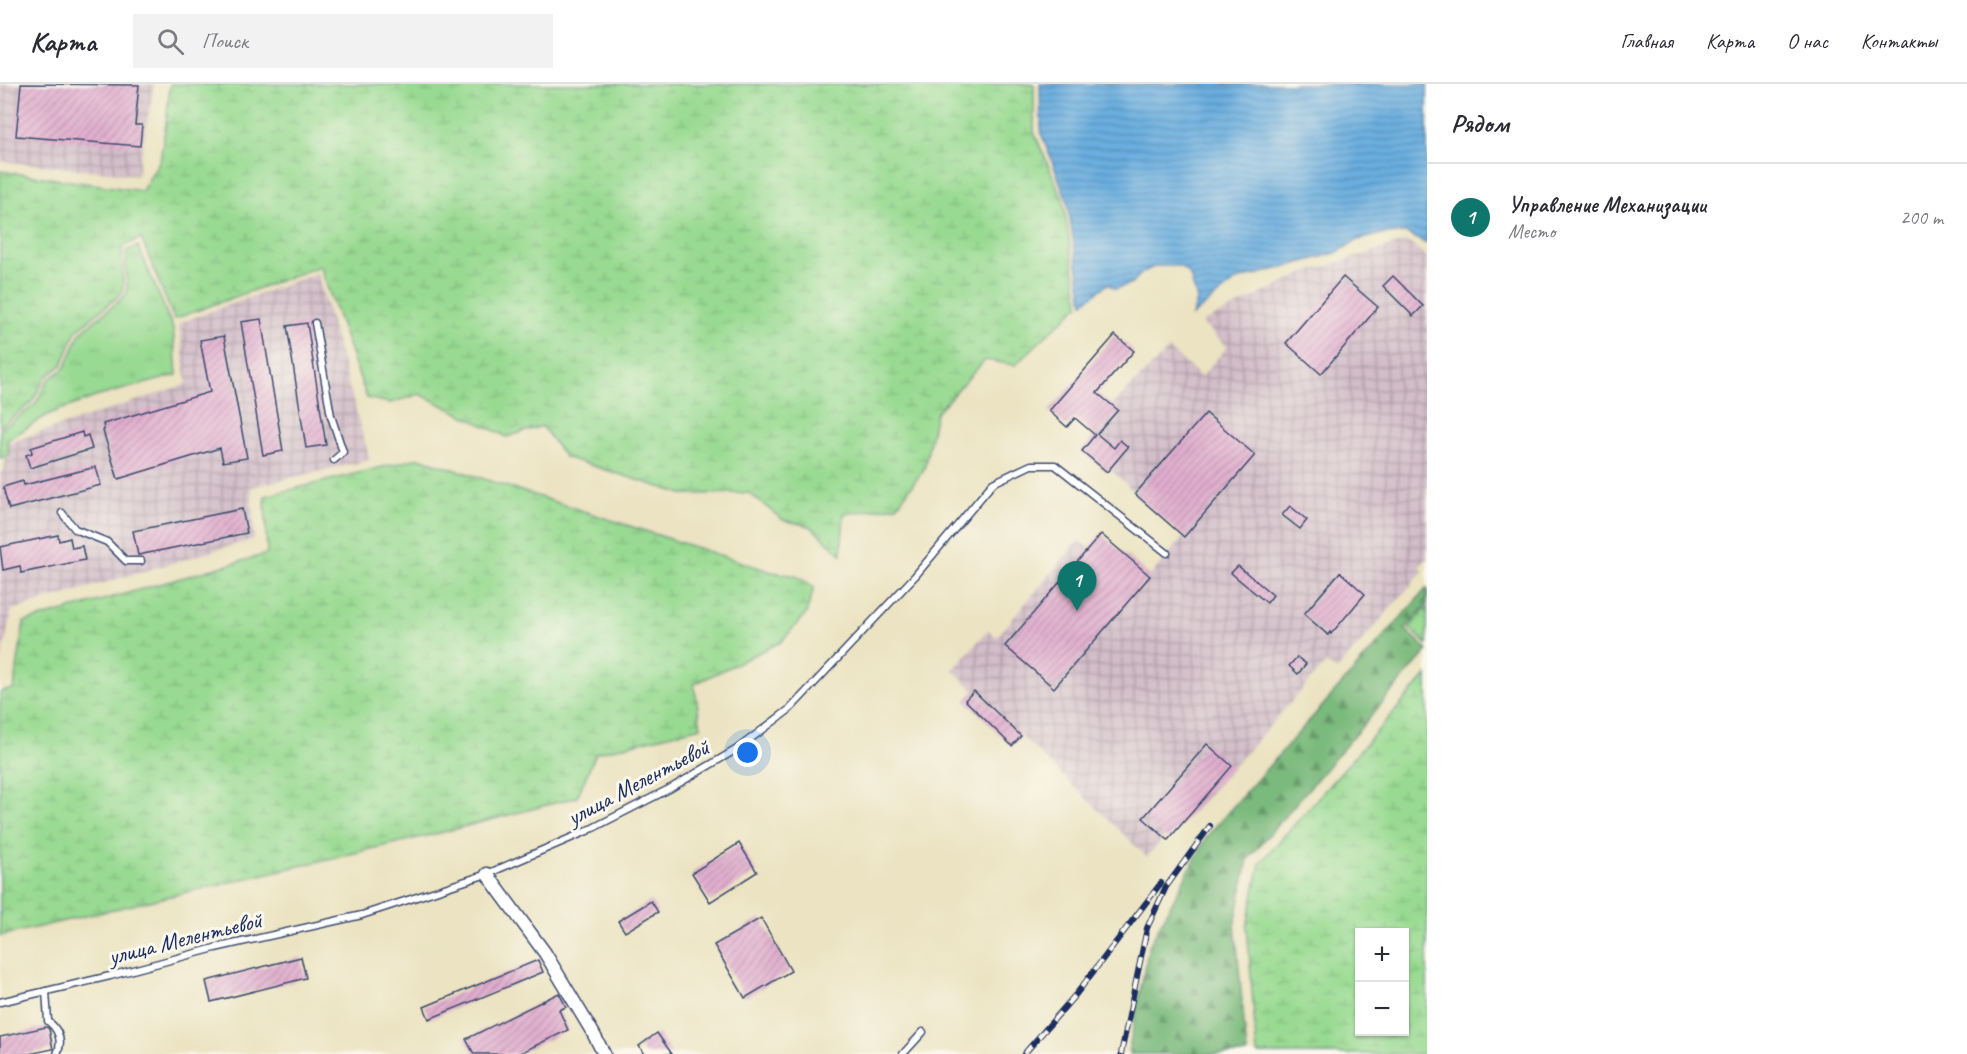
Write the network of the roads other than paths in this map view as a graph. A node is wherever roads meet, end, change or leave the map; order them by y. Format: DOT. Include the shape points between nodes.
graph roads {
  1 [pos="315,323"];
  2 [pos="334,460"];
  3 [pos="62,513"];
  4 [pos="1167,553"];
  5 [pos="141,561"];
  6 [pos="487,874"];
  7 [pos="46,991"];
  8 [pos="0,1002"];
  9 [pos="923,1032"];
  10 [pos="57,1054"];
  11 [pos="604,1054"];
  12 [pos="903,1054"];
  1 -- 2 [label="lane" via="331,416 343,452"];
  3 -- 5 [label="lane" via="75,529 107,542 126,561"];
  4 -- 6 [label="lane, улица Мелентьевой" via="1055,465 1030,465 993,483 834,664 790,709 737,750 587,831"];
  6 -- 7 [label="lane, улица Мелентьевой" via="362,915"];
  6 -- 11 [label="street" via="545,953"];
  7 -- 8 [label="lane, улица Мелентьевой"];
  7 -- 10 [label="lane" via="48,1021 58,1029"];
  9 -- 12 [label="lane"];
}
